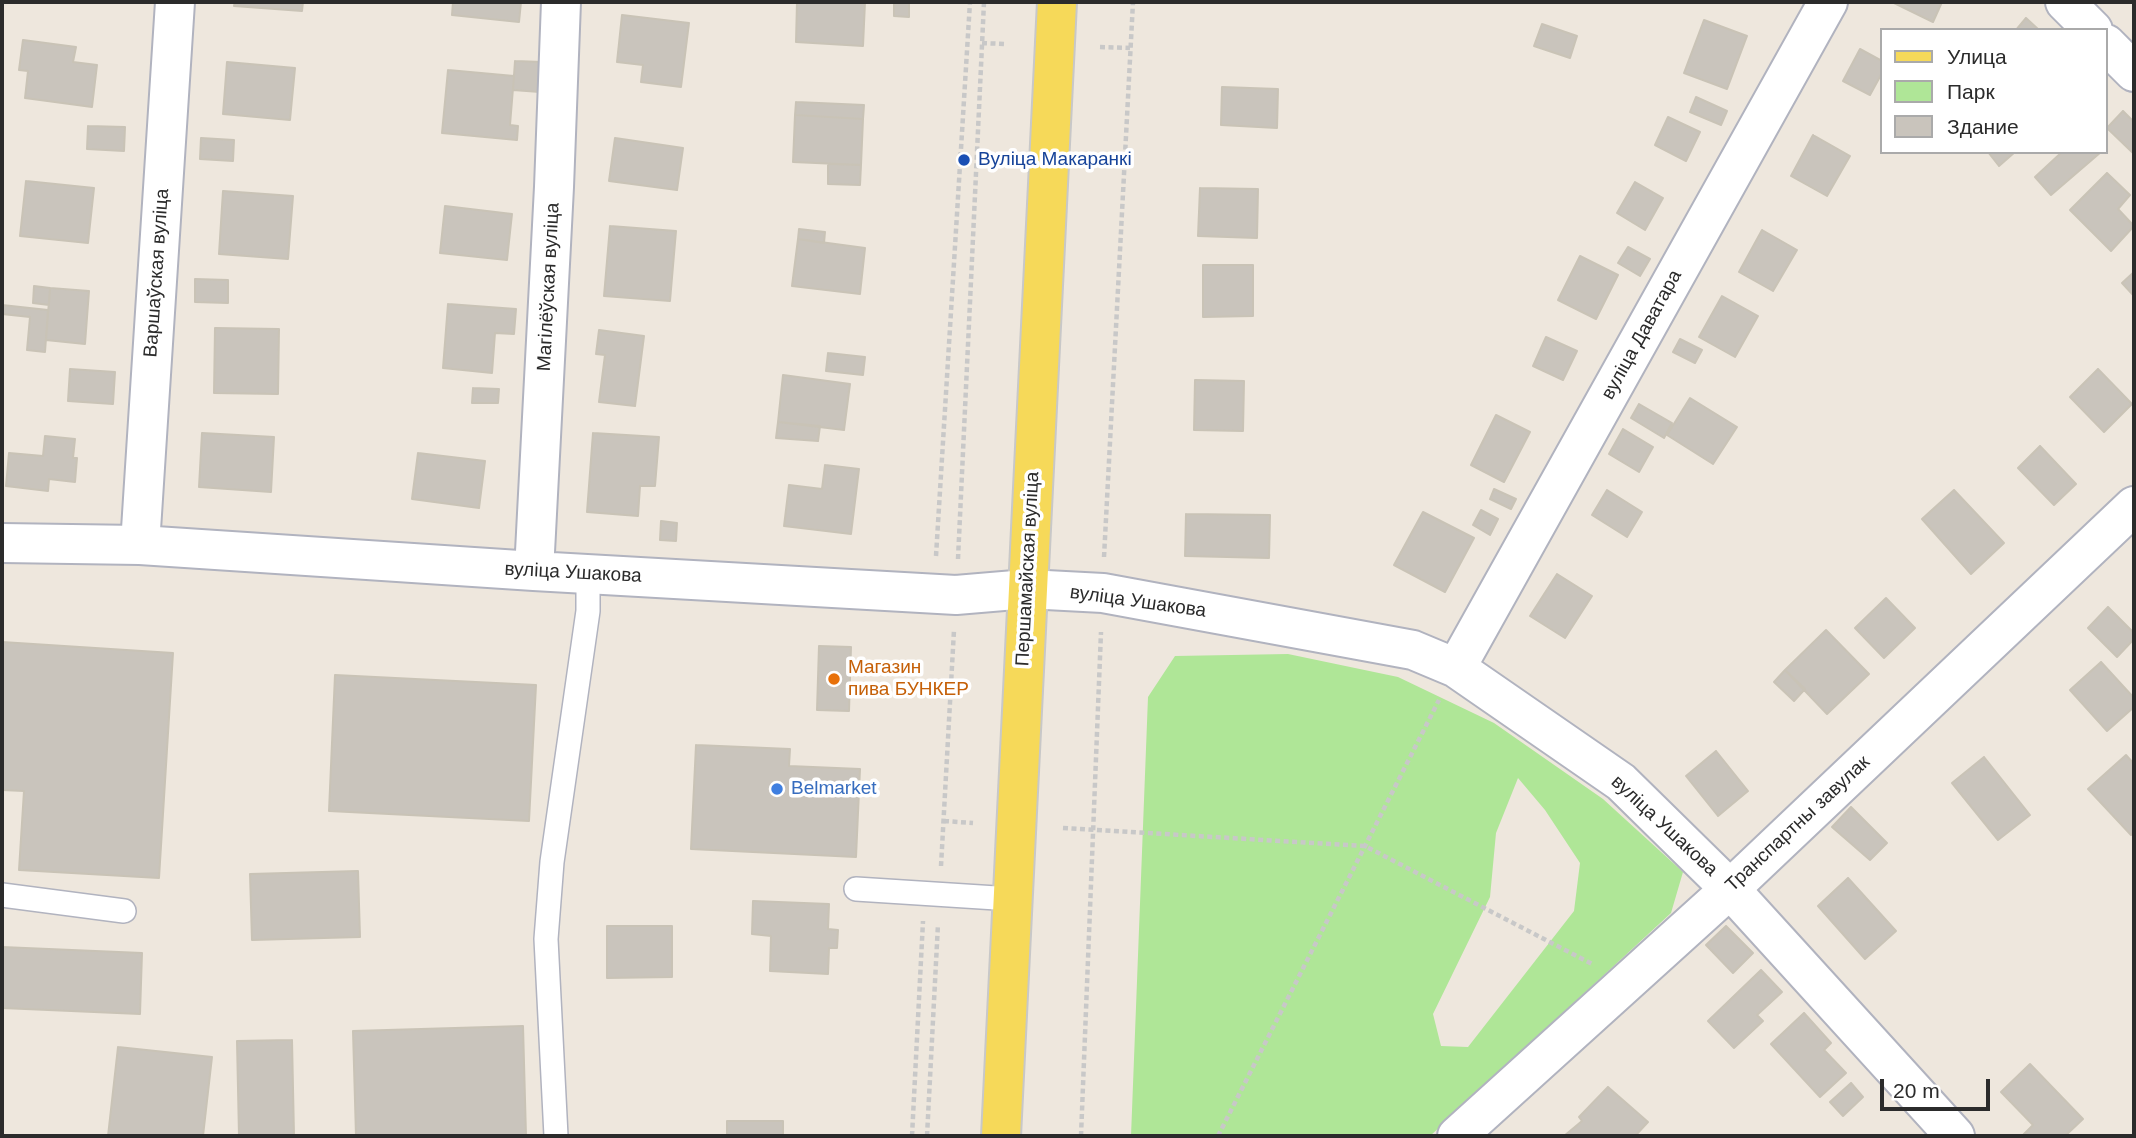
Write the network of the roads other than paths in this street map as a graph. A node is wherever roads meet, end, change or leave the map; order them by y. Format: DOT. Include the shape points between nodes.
graph roads {
  1 [pos="175,2"];
  2 [pos="561,2"];
  3 [pos="1057,2"];
  4 [pos="1828,2"];
  5 [pos="2065,2"];
  6 [pos="2090,28"];
  7 [pos="2108,46"];
  8 [pos="2134,72"];
  9 [pos="2134,506"];
  10 [pos="2,543"];
  11 [pos="140,545"];
  12 [pos="534,571"];
  13 [pos="588,575"];
  14 [pos="1027,589"];
  15 [pos="1455,668"];
  16 [pos="856,889"];
  17 [pos="1730,889"];
  18 [pos="2,895"];
  19 [pos="1012,899"];
  20 [pos="124,911"];
  21 [pos="556,1136"];
  22 [pos="1002,1136"];
  23 [pos="1457,1136"];
  24 [pos="1955,1136"];
  1 -- 11 [label="street, Варшаўская вуліца"];
  2 -- 12 [label="street, Магілёўская вуліца"];
  3 -- 14 [label="main road, Першамайская вуліца"];
  4 -- 15 [label="street, вуліца Даватара"];
  5 -- 6 [label="street"];
  7 -- 8 [label="street"];
  9 -- 17 [label="street, Транспартны завулак"];
  10 -- 11 [label="street, вуліца Ушакова"];
  11 -- 12 [label="street, вуліца Ушакова"];
  12 -- 13 [label="street, вуліца Ушакова"];
  13 -- 14 [label="street, вуліца Ушакова" via="956,595"];
  13 -- 21 [label="lane" via="588,611 552,862 546,939"];
  14 -- 15 [label="street, вуліца Ушакова" via="1102,593 1386,645 1413,650"];
  14 -- 19 [label="main road, Першамайская вуліца"];
  15 -- 17 [label="street, вуліца Ушакова" via="1621,782"];
  16 -- 19 [label="lane"];
  17 -- 23 [label="street, Транспартны завулак"];
  17 -- 24 [label="street, вуліца Ушакова"];
  18 -- 20 [label="lane"];
  19 -- 22 [label="main road, Першамайская вуліца"];
}
